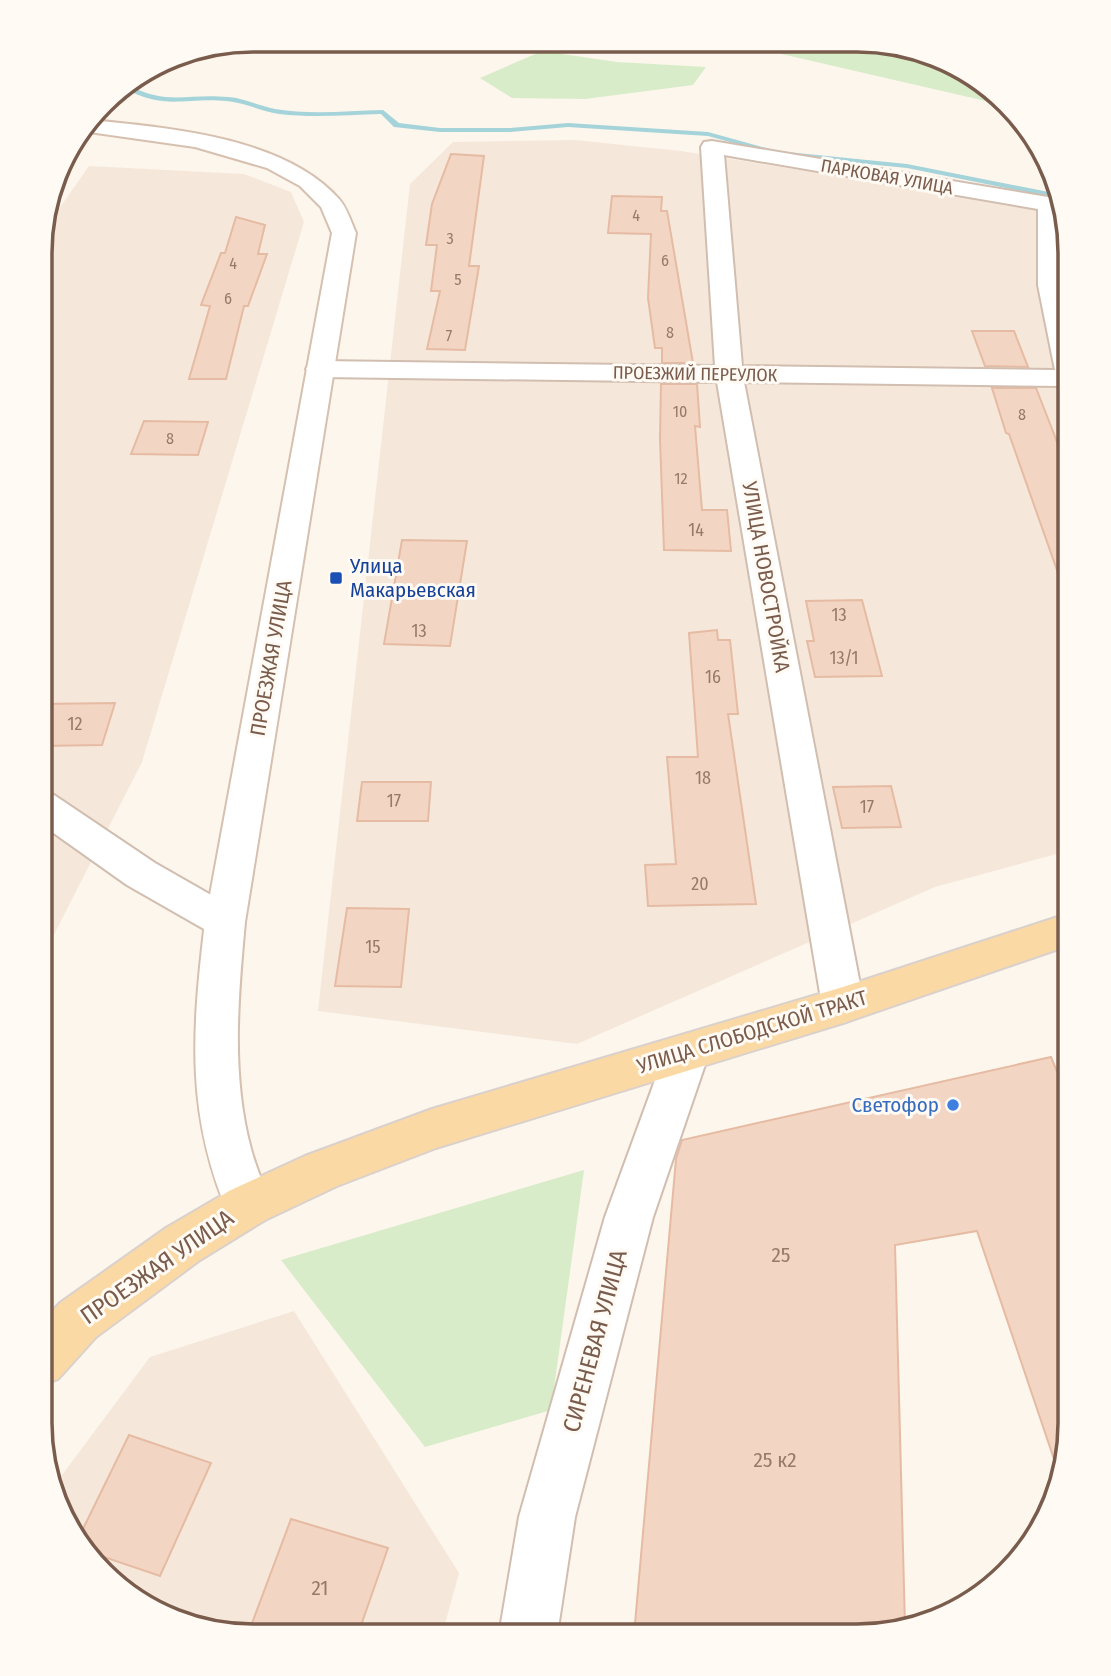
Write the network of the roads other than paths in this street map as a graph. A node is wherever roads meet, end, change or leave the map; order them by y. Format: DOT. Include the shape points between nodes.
graph roads {
  1 [pos="97,127"];
  2 [pos="712,147"];
  3 [pos="1053,205"];
  4 [pos="1055,215"];
  5 [pos="1058,326"];
  6 [pos="320,369"];
  7 [pos="729,374"];
  8 [pos="1058,380"];
  9 [pos="52,813"];
  10 [pos="225,922"];
  11 [pos="1058,939"];
  12 [pos="843,1005"];
  13 [pos="687,1053"];
  14 [pos="432,1129"];
  15 [pos="248,1205"];
  16 [pos="52,1348"];
  17 [pos="530,1624"];
  1 -- 6 [label="street, ПРОЕЗЖАЯ УЛИЦА" via="174,136 256,156 309,181 341,214 344,233"];
  2 -- 3 [label="street, ПАРКОВАЯ УЛИЦА"];
  2 -- 7 [label="street, УЛИЦА НОВОСТРОЙКА"];
  4 -- 5 [label="street" via="1049,285"];
  6 -- 7 [label="street, ПРОЕЗЖИЙ ПЕРЕУЛОК"];
  6 -- 10 [label="street, ПРОЕЗЖАЯ УЛИЦА"];
  7 -- 8 [label="street, ПРОЕЗЖИЙ ПЕРЕУЛОК"];
  7 -- 12 [label="street, УЛИЦА НОВОСТРОЙКА"];
  9 -- 10 [label="street" via="141,874"];
  10 -- 15 [label="street, ПРОЕЗЖАЯ УЛИЦА" via="215,1017 218,1086 225,1141"];
  11 -- 12 [label="main road, УЛИЦА СЛОБОДСКОЙ ТРАКТ"];
  12 -- 13 [label="main road, УЛИЦА СЛОБОДСКОЙ ТРАКТ"];
  13 -- 14 [label="main road, УЛИЦА СЛОБОДСКОЙ ТРАКТ"];
  13 -- 17 [label="street, СИРЕНЕВАЯ УЛИЦА" via="629,1217 551,1504"];
  14 -- 15 [label="main road, ПРОЕЗЖАЯ УЛИЦА" via="321,1171"];
  15 -- 16 [label="main road, ПРОЕЗЖАЯ УЛИЦА" via="183,1244 78,1320"];
}
